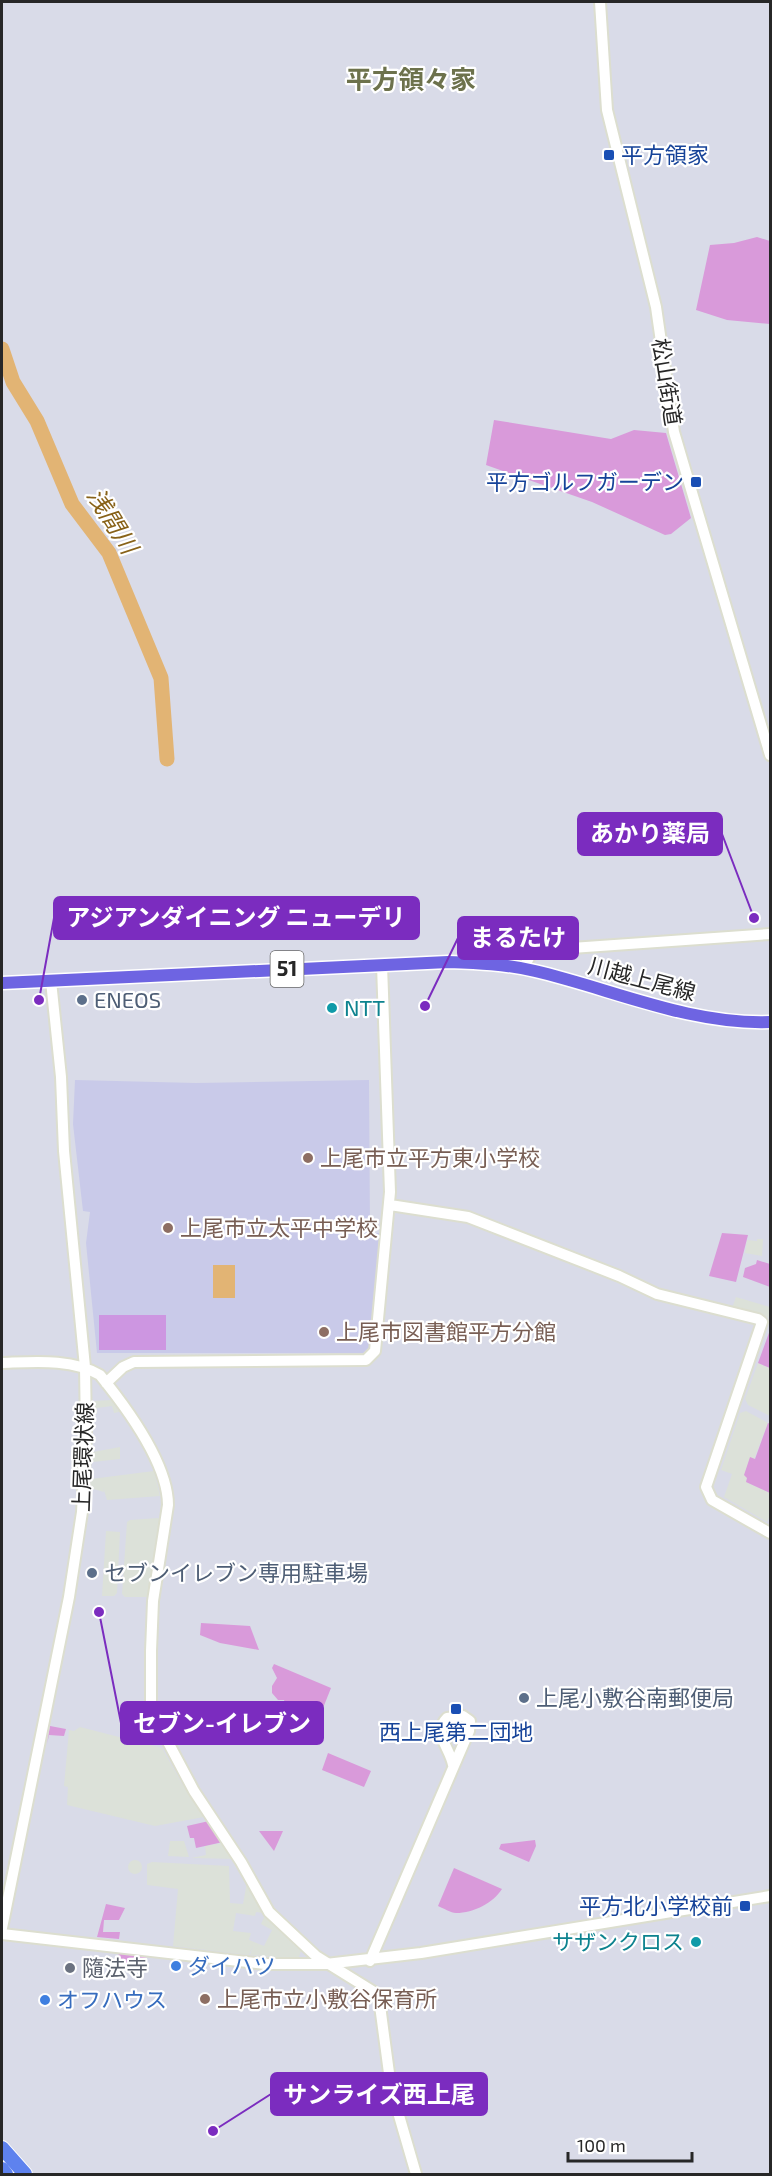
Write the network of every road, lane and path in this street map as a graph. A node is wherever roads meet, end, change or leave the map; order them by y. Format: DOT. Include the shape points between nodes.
graph roads {
  1 [pos="600,2"];
  2 [pos="771,755"];
  3 [pos="771,934"];
  4 [pos="382,965"];
  5 [pos="523,968"];
  6 [pos="51,981"];
  7 [pos="2,983"];
  8 [pos="771,1022"];
  9 [pos="390,1205"];
  10 [pos="2,1363"];
  11 [pos="85,1367"];
  12 [pos="106,1383"];
  13 [pos="771,1533"];
  14 [pos="453,1765"];
  15 [pos="771,1896"];
  16 [pos="2,1928"];
  17 [pos="2,1934"];
  18 [pos="370,1960"];
  19 [pos="326,1964"];
  20 [pos="2,2148"];
  21 [pos="2,2169"];
  22 [pos="6,2175"];
  23 [pos="25,2175"];
  24 [pos="416,2175"];
  1 -- 2 [label="street, 松山街道" via="608,110 656,307 674,432"];
  3 -- 5 [label="street" via="543,950 532,953"];
  4 -- 5 [label="main road, 川越上尾線 / 51" via="448,962"];
  4 -- 6 [label="main road, 川越上尾線 / 51"];
  4 -- 9 [label="street"];
  5 -- 8 [label="main road, 川越上尾線 / 51" via="700,1016"];
  6 -- 7 [label="main road, 川越上尾線 / 51"];
  6 -- 11 [label="street, 上尾環状線"];
  9 -- 12 [label="street" via="375,1351 371,1358 134,1362"];
  9 -- 13 [label="street" via="468,1217 657,1294 762,1322 706,1487 712,1500"];
  10 -- 11 [label="street"];
  11 -- 12 [label="street"];
  11 -- 16 [label="street, 上尾環状線" via="86,1431 78,1540"];
  12 -- 19 [label="street" via="157,1459 168,1490 153,1601 150,1686 155,1716 173,1755 268,1912"];
  14 -- 18 [label="street"];
  15 -- 18 [label="street"];
  17 -- 19 [label="street" via="265,1964"];
  18 -- 19 [label="street"];
  19 -- 24 [label="street" via="366,1986 379,1998 391,2088"];
  20 -- 23 [label="highway"];
  21 -- 22 [label="highway"];
}
